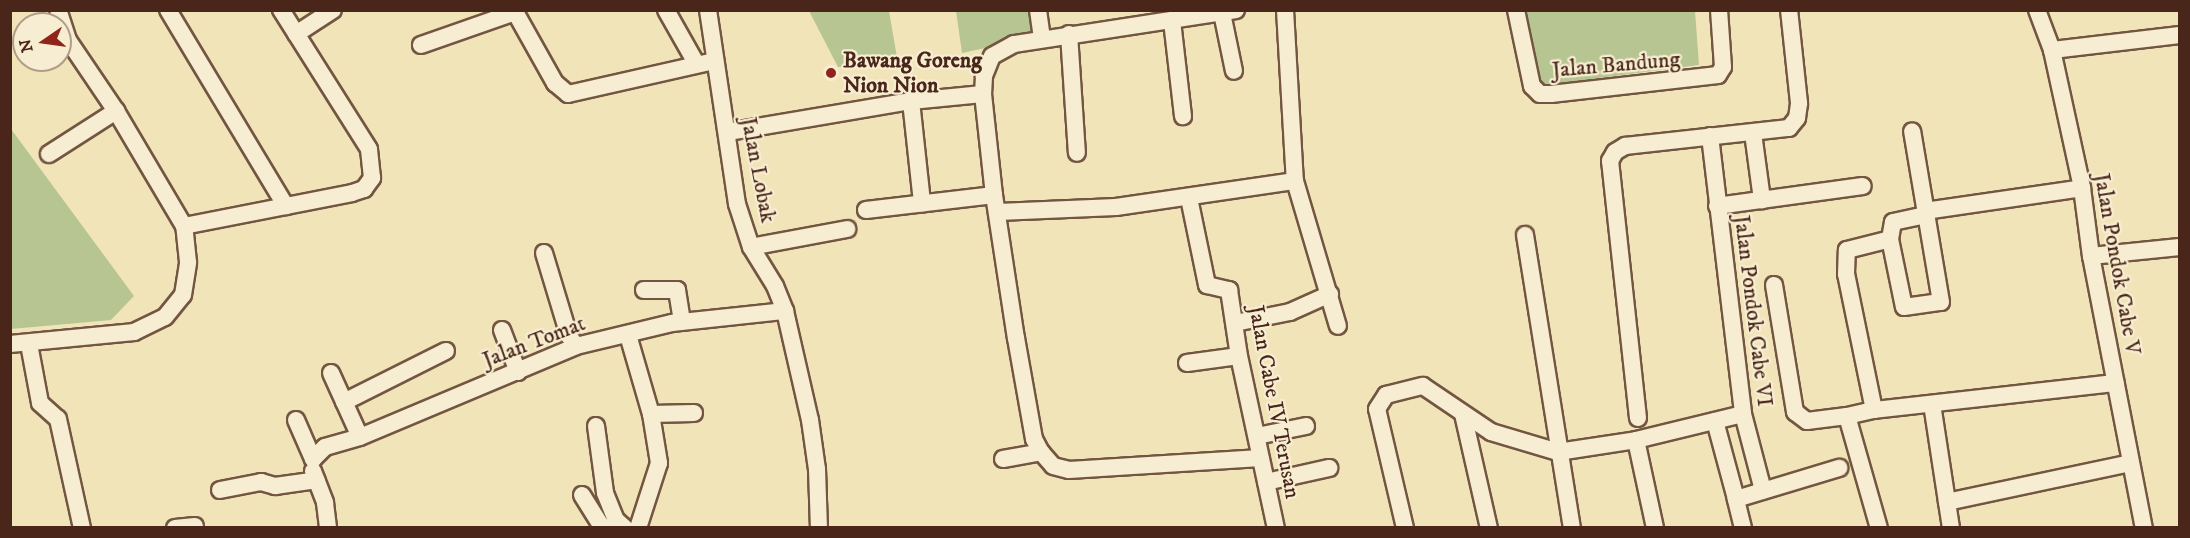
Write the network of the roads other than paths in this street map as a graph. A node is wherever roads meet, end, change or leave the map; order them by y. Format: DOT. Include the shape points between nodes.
graph roads {
  1 [pos="58,10"];
  2 [pos="168,10"];
  3 [pos="281,10"];
  4 [pos="333,10"];
  5 [pos="666,10"];
  6 [pos="708,10"];
  7 [pos="1038,10"];
  8 [pos="1285,10"];
  9 [pos="1516,10"];
  10 [pos="1719,10"];
  11 [pos="1789,10"];
  12 [pos="2037,10"];
  13 [pos="515,11"];
  14 [pos="1229,12"];
  15 [pos="1172,21"];
  16 [pos="296,33"];
  17 [pos="1069,34"];
  18 [pos="2180,35"];
  19 [pos="1042,39"];
  20 [pos="421,45"];
  21 [pos="2052,50"];
  22 [pos="715,61"];
  23 [pos="696,63"];
  24 [pos="1234,71"];
  25 [pos="983,94"];
  26 [pos="911,101"];
  27 [pos="116,111"];
  28 [pos="1183,116"];
  29 [pos="1912,131"];
  30 [pos="728,132"];
  31 [pos="1753,133"];
  32 [pos="1710,136"];
  33 [pos="1077,153"];
  34 [pos="49,154"];
  35 [pos="1295,181"];
  36 [pos="1863,186"];
  37 [pos="2082,188"];
  38 [pos="994,195"];
  39 [pos="1189,198"];
  40 [pos="1762,200"];
  41 [pos="922,203"];
  42 [pos="286,206"];
  43 [pos="1717,206"];
  44 [pos="866,210"];
  45 [pos="998,212"];
  46 [pos="1926,213"];
  47 [pos="184,226"];
  48 [pos="847,229"];
  49 [pos="1525,235"];
  50 [pos="1890,239"];
  51 [pos="751,247"];
  52 [pos="2180,247"];
  53 [pos="550,255"];
  54 [pos="2091,256"];
  55 [pos="1774,285"];
  56 [pos="644,290"];
  57 [pos="1329,294"];
  58 [pos="785,311"];
  59 [pos="682,322"];
  60 [pos="1235,323"];
  61 [pos="1338,326"];
  62 [pos="502,330"];
  63 [pos="628,334"];
  64 [pos="10,344"];
  65 [pos="28,344"];
  66 [pos="576,345"];
  67 [pos="446,351"];
  68 [pos="1239,356"];
  69 [pos="1187,363"];
  70 [pos="518,372"];
  71 [pos="331,373"];
  72 [pos="2115,383"];
  73 [pos="344,402"];
  74 [pos="1932,404"];
  75 [pos="1874,410"];
  76 [pos="694,413"];
  77 [pos="651,414"];
  78 [pos="1463,414"];
  79 [pos="1743,414"];
  80 [pos="1847,416"];
  81 [pos="1638,418"];
  82 [pos="296,420"];
  83 [pos="1715,421"];
  84 [pos="596,426"];
  85 [pos="1306,426"];
  86 [pos="1257,436"];
  87 [pos="360,437"];
  88 [pos="1636,441"];
  89 [pos="1041,452"];
  90 [pos="1558,452"];
  91 [pos="1262,458"];
  92 [pos="313,459"];
  93 [pos="1003,459"];
  94 [pos="2130,464"];
  95 [pos="1329,468"];
  96 [pos="1839,468"];
  97 [pos="317,480"];
  98 [pos="1266,482"];
  99 [pos="220,490"];
  100 [pos="1763,490"];
  101 [pos="582,495"];
  102 [pos="1736,499"];
  103 [pos="1947,502"];
  104 [pos="195,525"];
  105 [pos="602,527"];
  106 [pos="82,528"];
  107 [pos="175,528"];
  108 [pos="328,528"];
  109 [pos="625,528"];
  110 [pos="638,528"];
  111 [pos="819,528"];
  112 [pos="1276,528"];
  113 [pos="1405,528"];
  114 [pos="1489,528"];
  115 [pos="1572,528"];
  116 [pos="1656,528"];
  117 [pos="1743,528"];
  118 [pos="1879,528"];
  119 [pos="1952,528"];
  120 [pos="2144,528"];
  1 -- 27 [label="street" via="68,40"];
  2 -- 42 [label="street"];
  3 -- 16 [label="street"];
  4 -- 16 [label="street"];
  5 -- 23 [label="street"];
  6 -- 22 [label="street, Jalan Lobak"];
  7 -- 19 [label="street"];
  8 -- 35 [label="street"];
  9 -- 10 [label="street, Jalan Bandung" via="1532,86 1540,94 1551,94 1718,75 1723,67"];
  11 -- 31 [label="street" via="1797,118 1789,128"];
  12 -- 21 [label="street, Jalan Pondok Cabe V"];
  13 -- 20 [label="street"];
  13 -- 23 [label="street" via="555,83 568,94"];
  14 -- 15 [label="street"];
  14 -- 24 [label="street"];
  15 -- 17 [label="street"];
  15 -- 28 [label="street"];
  16 -- 42 [label="street" via="369,149 373,165 372,178 364,189"];
  17 -- 19 [label="street"];
  17 -- 33 [label="street"];
  18 -- 21 [label="street"];
  19 -- 25 [label="street" via="1014,44 992,56"];
  21 -- 37 [label="street, Jalan Pondok Cabe V"];
  22 -- 23 [label="street"];
  22 -- 30 [label="street, Jalan Lobak"];
  25 -- 26 [label="street"];
  25 -- 38 [label="street"];
  26 -- 30 [label="street"];
  26 -- 41 [label="street"];
  27 -- 34 [label="street"];
  27 -- 47 [label="street"];
  29 -- 46 [label="street"];
  30 -- 51 [label="street, Jalan Lobak" via="737,204"];
  31 -- 32 [label="street"];
  31 -- 40 [label="street"];
  32 -- 43 [label="street, Jalan Pondok Cabe VI"];
  32 -- 81 [label="street" via="1625,146 1610,161"];
  35 -- 39 [label="street"];
  35 -- 57 [label="street"];
  36 -- 40 [label="street"];
  37 -- 46 [label="street"];
  37 -- 54 [label="street, Jalan Pondok Cabe V"];
  38 -- 41 [label="street"];
  38 -- 45 [label="street"];
  39 -- 45 [label="street" via="1116,207"];
  39 -- 60 [label="street, Jalan Cabe IV Terusan" via="1207,285 1229,290"];
  40 -- 43 [label="street"];
  41 -- 44 [label="street"];
  42 -- 47 [label="street"];
  43 -- 79 [label="street, Jalan Pondok Cabe VI"];
  45 -- 89 [label="street" via="1034,439"];
  46 -- 50 [label="street" via="1893,222"];
  46 -- 50 [label="street" via="1941,302 1904,307"];
  47 -- 65 [label="street" via="188,262 183,295 165,317 134,332"];
  48 -- 51 [label="street"];
  49 -- 90 [label="street"];
  50 -- 75 [label="street" via="1850,247 1844,259"];
  51 -- 58 [label="street, Jalan Lobak" via="775,285"];
  52 -- 54 [label="street"];
  53 -- 66 [label="street" via="576,330"];
  54 -- 72 [label="street, Jalan Pondok Cabe V"];
  55 -- 80 [label="street" via="1796,411 1807,421"];
  56 -- 59 [label="street" via="678,290"];
  57 -- 60 [label="street" via="1290,312"];
  57 -- 61 [label="street"];
  58 -- 59 [label="street, Jalan Tomat"];
  58 -- 111 [label="street, Jalan Lobak" via="815,449"];
  59 -- 63 [label="street, Jalan Tomat"];
  60 -- 68 [label="street, Jalan Cabe IV Terusan"];
  62 -- 70 [label="street"];
  63 -- 66 [label="street, Jalan Tomat"];
  63 -- 77 [label="street"];
  64 -- 65 [label="street"];
  65 -- 106 [label="street" via="40,403 58,418"];
  66 -- 70 [label="street, Jalan Tomat"];
  67 -- 73 [label="street"];
  68 -- 69 [label="street"];
  68 -- 86 [label="street, Jalan Cabe IV Terusan"];
  70 -- 87 [label="street, Jalan Tomat"];
  71 -- 73 [label="street"];
  72 -- 74 [label="street"];
  72 -- 94 [label="street, Jalan Pondok Cabe V"];
  73 -- 87 [label="street"];
  74 -- 75 [label="street"];
  74 -- 103 [label="street"];
  75 -- 80 [label="street"];
  76 -- 77 [label="street"];
  77 -- 110 [label="street" via="659,463"];
  78 -- 90 [label="street" via="1491,432"];
  78 -- 113 [label="street" via="1423,386 1386,395 1378,402"];
  78 -- 114 [label="street"];
  79 -- 83 [label="street"];
  79 -- 100 [label="street, Jalan Pondok Cabe VI"];
  80 -- 118 [label="street"];
  82 -- 92 [label="street"];
  83 -- 88 [label="street"];
  83 -- 102 [label="street"];
  84 -- 109 [label="street" via="605,493 616,520"];
  85 -- 86 [label="street"];
  86 -- 91 [label="street, Jalan Cabe IV Terusan"];
  87 -- 92 [label="street, Jalan Tomat" via="325,447"];
  88 -- 90 [label="street"];
  88 -- 116 [label="street"];
  89 -- 91 [label="street" via="1053,466 1069,470"];
  89 -- 93 [label="street"];
  90 -- 115 [label="street"];
  91 -- 98 [label="street, Jalan Cabe IV Terusan"];
  92 -- 97 [label="street"];
  94 -- 103 [label="street"];
  94 -- 120 [label="street, Jalan Pondok Cabe V"];
  95 -- 98 [label="street"];
  96 -- 100 [label="street"];
  97 -- 99 [label="street" via="275,486 261,482"];
  97 -- 108 [label="street"];
  98 -- 112 [label="street, Jalan Cabe IV Terusan"];
  100 -- 102 [label="street"];
  101 -- 105 [label="street"];
  102 -- 117 [label="street"];
  103 -- 119 [label="street"];
  104 -- 107 [label="street"];
}
